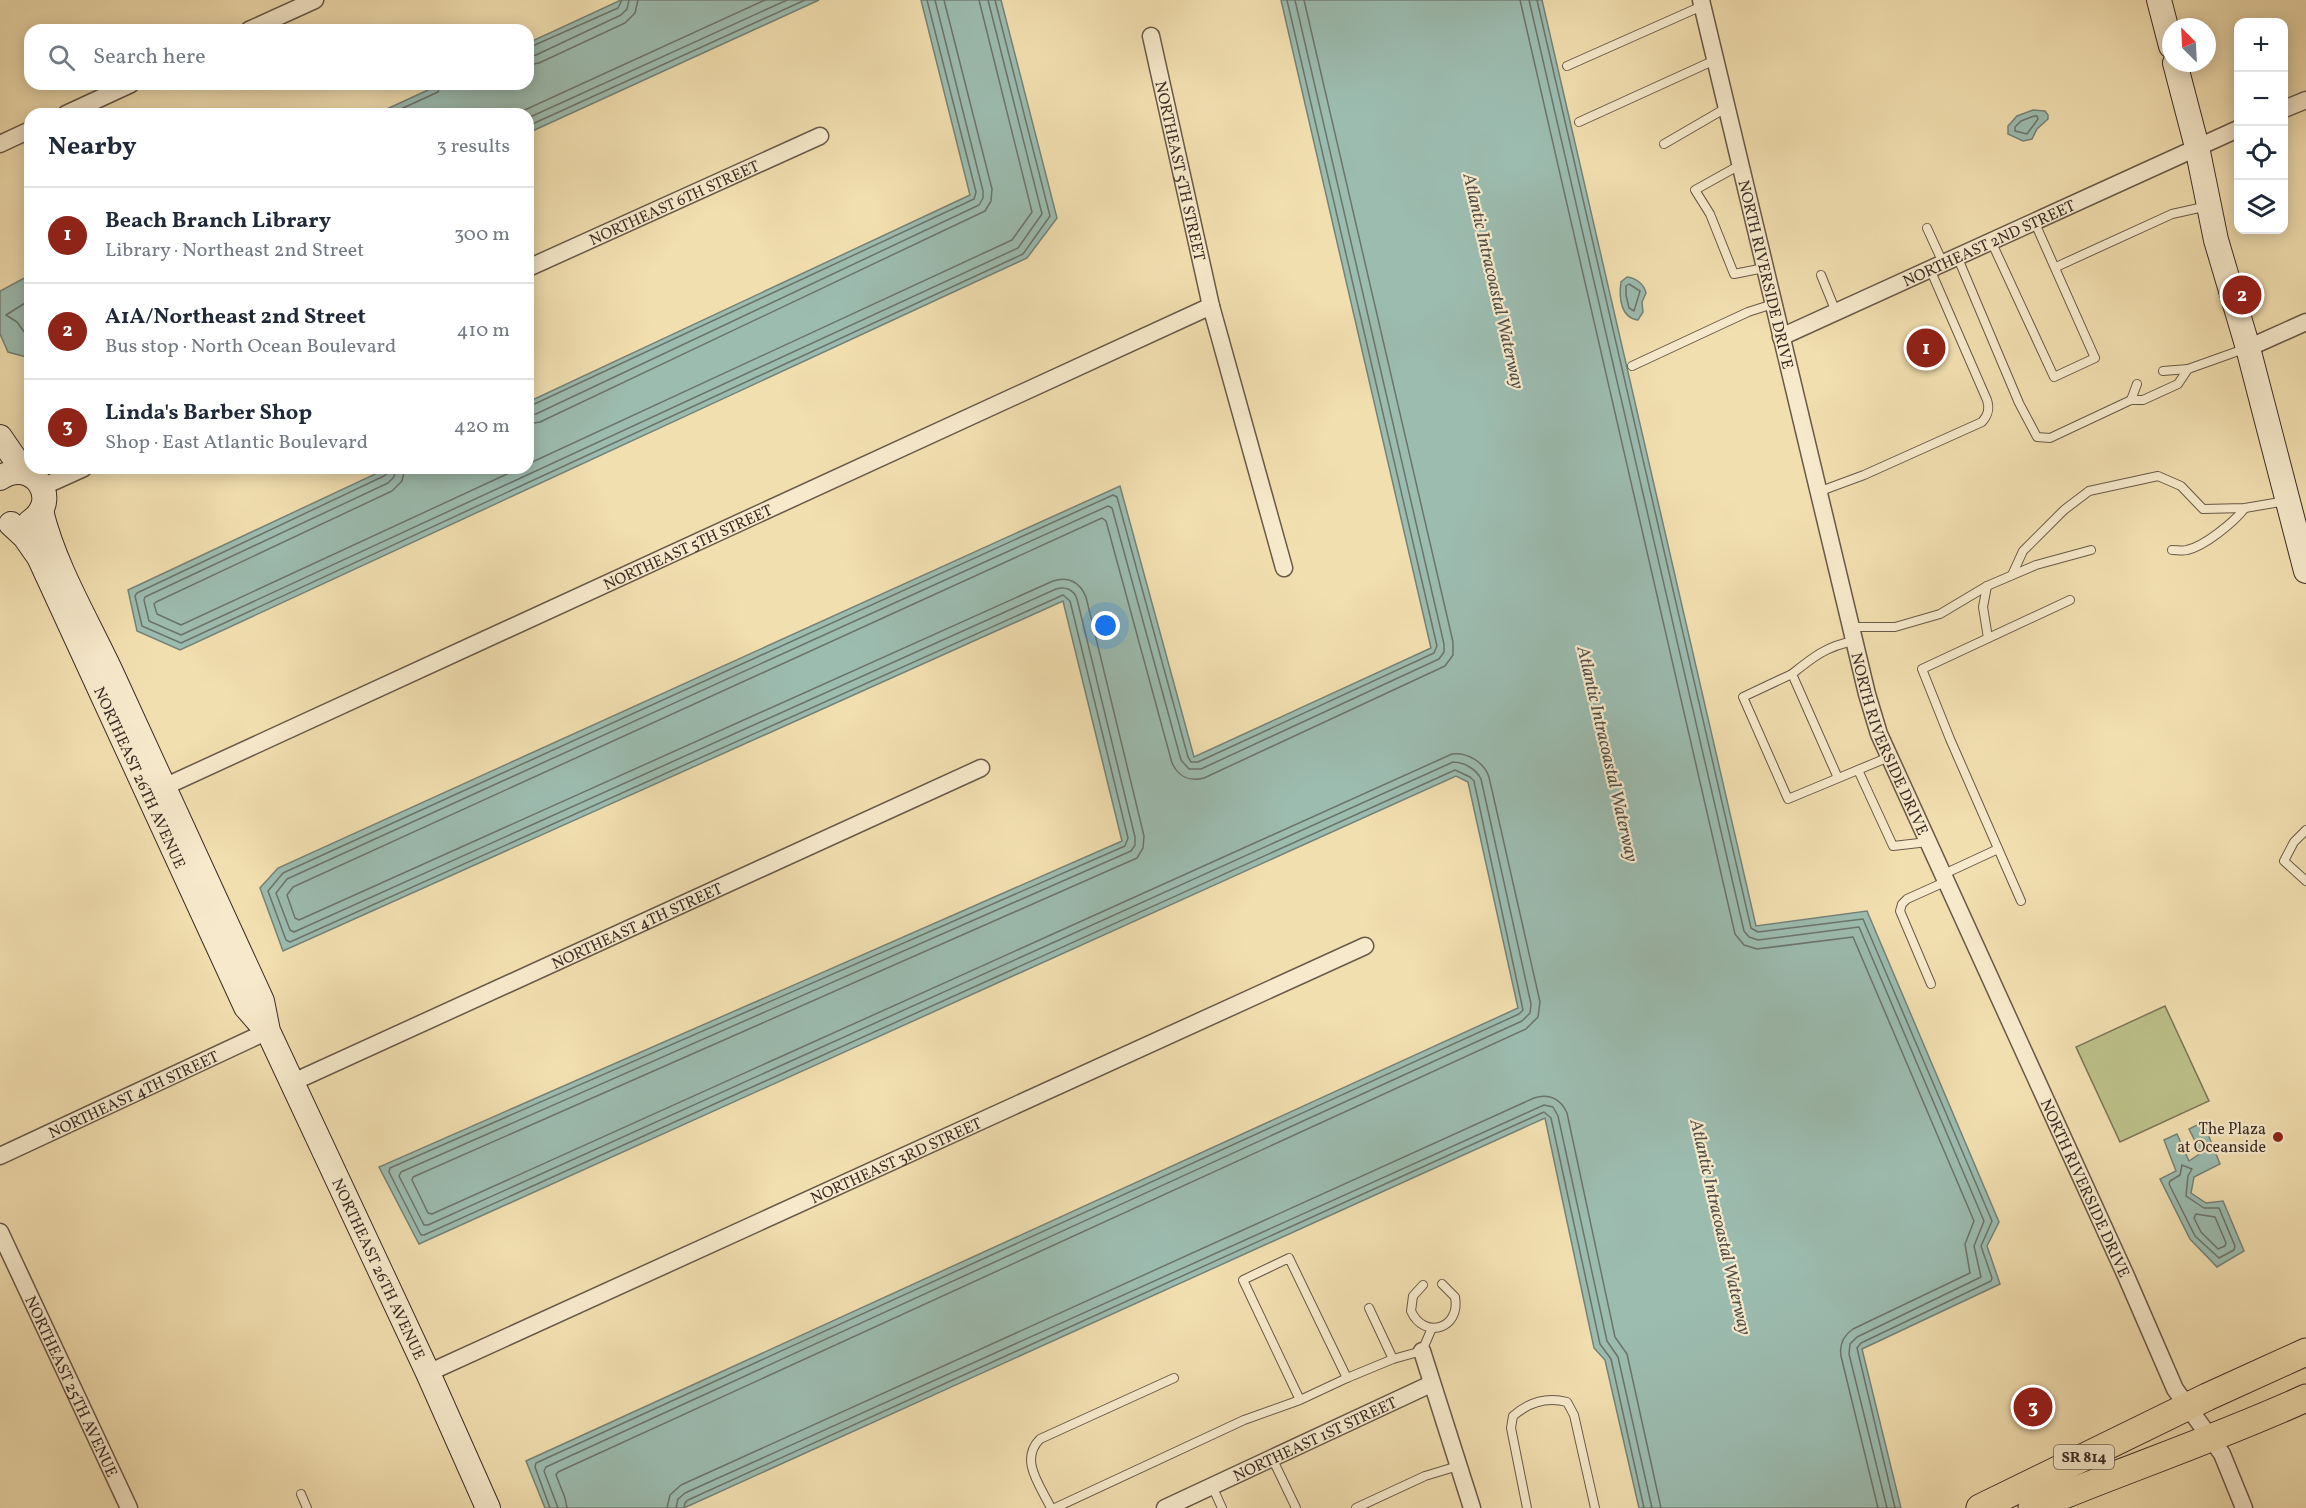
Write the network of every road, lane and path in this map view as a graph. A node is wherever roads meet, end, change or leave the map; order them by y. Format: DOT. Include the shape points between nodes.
graph roads {
  1 [pos="315,0"];
  2 [pos="2159,0"];
  3 [pos="1702,3"];
  4 [pos="2164,18"];
  5 [pos="262,24"];
  6 [pos="1150,36"];
  7 [pos="1715,60"];
  8 [pos="1567,66"];
  9 [pos="2177,72"];
  10 [pos="118,90"];
  11 [pos="2306,100"];
  12 [pos="2288,107"];
  13 [pos="79,108"];
  14 [pos="1726,108"];
  15 [pos="1579,122"];
  16 [pos="2234,131"];
  17 [pos="24,133"];
  18 [pos="820,136"];
  19 [pos="0,144"];
  20 [pos="1664,144"];
  21 [pos="2197,147"];
  22 [pos="1740,165"];
  23 [pos="2209,206"];
  24 [pos="2034,221"];
  25 [pos="1927,228"];
  26 [pos="1991,241"];
  27 [pos="1943,263"];
  28 [pos="534,265"];
  29 [pos="2056,267"];
  30 [pos="1764,268"];
  31 [pos="1821,274"];
  32 [pos="1773,304"];
  33 [pos="1210,306"];
  34 [pos="1836,312"];
  35 [pos="2306,322"];
  36 [pos="1781,337"];
  37 [pos="2248,348"];
  38 [pos="1632,366"];
  39 [pos="2188,369"];
  40 [pos="2163,371"];
  41 [pos="2137,384"];
  42 [pos="2131,400"];
  43 [pos="0,437"];
  44 [pos="24,472"];
  45 [pos="28,474"];
  46 [pos="71,474"];
  47 [pos="0,478"];
  48 [pos="42,487"];
  49 [pos="1818,492"];
  50 [pos="2288,501"];
  51 [pos="2245,508"];
  52 [pos="41,511"];
  53 [pos="6,521"];
  54 [pos="2091,550"];
  55 [pos="2172,550"];
  56 [pos="1284,568"];
  57 [pos="2306,571"];
  58 [pos="2012,575"];
  59 [pos="1987,586"];
  60 [pos="2070,600"];
  61 [pos="1852,634"];
  62 [pos="1988,638"];
  63 [pos="1792,674"];
  64 [pos="1889,757"];
  65 [pos="981,768"];
  66 [pos="1858,770"];
  67 [pos="1838,778"];
  68 [pos="164,787"];
  69 [pos="2306,830"];
  70 [pos="1929,842"];
  71 [pos="1998,849"];
  72 [pos="1945,878"];
  73 [pos="2306,881"];
  74 [pos="2021,901"];
  75 [pos="1365,946"];
  76 [pos="1931,984"];
  77 [pos="268,1031"];
  78 [pos="291,1083"];
  79 [pos="0,1156"];
  80 [pos="0,1232"];
  81 [pos="1443,1284"];
  82 [pos="1423,1285"];
  83 [pos="1369,1308"];
  84 [pos="1432,1328"];
  85 [pos="1422,1351"];
  86 [pos="2306,1352"];
  87 [pos="1393,1359"];
  88 [pos="428,1373"];
  89 [pos="1174,1378"];
  90 [pos="1347,1378"];
  91 [pos="1431,1384"];
  92 [pos="2306,1398"];
  93 [pos="1300,1400"];
  94 [pos="2188,1406"];
  95 [pos="2211,1439"];
  96 [pos="1272,1458"];
  97 [pos="1458,1466"];
  98 [pos="1212,1486"];
  99 [pos="301,1494"];
  100 [pos="2063,1502"];
  101 [pos="1468,1507"];
  102 [pos="129,1508"];
  103 [pos="307,1508"];
  104 [pos="488,1508"];
  105 [pos="1053,1508"];
  106 [pos="1166,1508"];
  107 [pos="1222,1508"];
  108 [pos="1296,1508"];
  109 [pos="1356,1508"];
  110 [pos="1527,1508"];
  111 [pos="1595,1508"];
  112 [pos="1980,1508"];
  113 [pos="2032,1508"];
  114 [pos="2244,1508"];
  1 -- 5 [label="street"];
  2 -- 4 [label="street"];
  3 -- 7 [label="street, NORTH RIVERSIDE DRIVE"];
  3 -- 8 [label="lane"];
  6 -- 33 [label="street, NORTHEAST 5TH STREET"];
  7 -- 14 [label="street, NORTH RIVERSIDE DRIVE"];
  7 -- 15 [label="lane"];
  9 -- 21 [label="street"];
  10 -- 13 [label="street"];
  11 -- 12 [label="street"];
  14 -- 20 [label="lane"];
  14 -- 22 [label="street, NORTH RIVERSIDE DRIVE"];
  16 -- 21 [label="street, NORTHEAST 2ND STREET"];
  17 -- 19 [label="street"];
  18 -- 28 [label="street, NORTHEAST 6TH STREET"];
  21 -- 23 [label="street"];
  21 -- 24 [label="street, NORTHEAST 2ND STREET"];
  22 -- 30 [label="street, NORTH RIVERSIDE DRIVE"];
  22 -- 30 [label="lane" via="1695,189 1710,214 1734,274"];
  23 -- 29 [label="lane" via="2172,214"];
  23 -- 37 [label="street"];
  24 -- 26 [label="street, NORTHEAST 2ND STREET"];
  24 -- 29 [label="lane"];
  25 -- 27 [label="lane"];
  26 -- 27 [label="street, NORTHEAST 2ND STREET"];
  26 -- 29 [label="lane" via="2054,377 2095,358"];
  27 -- 34 [label="street, NORTHEAST 2ND STREET"];
  27 -- 42 [label="lane" via="2037,437 2050,438"];
  27 -- 49 [label="lane" via="1989,407 1986,417 1864,475"];
  30 -- 32 [label="street, NORTH RIVERSIDE DRIVE"];
  31 -- 34 [label="lane"];
  32 -- 36 [label="street, NORTH RIVERSIDE DRIVE"];
  32 -- 38 [label="lane"];
  33 -- 56 [label="street, NORTHEAST 5TH STREET"];
  33 -- 68 [label="street, NORTHEAST 5TH STREET"];
  34 -- 36 [label="street, NORTHEAST 2ND STREET"];
  35 -- 37 [label="street"];
  36 -- 49 [label="street, NORTH RIVERSIDE DRIVE"];
  37 -- 39 [label="lane"];
  37 -- 50 [label="street"];
  39 -- 40 [label="lane"];
  39 -- 42 [label="lane" via="2178,384 2143,400"];
  41 -- 42 [label="lane"];
  43 -- 44 [label="street"];
  44 -- 47 [label="street"];
  45 -- 48 [label="street"];
  46 -- 48 [label="street"];
  48 -- 52 [label="street, NORTHEAST 26TH AVENUE"];
  49 -- 61 [label="street, NORTH RIVERSIDE DRIVE"];
  50 -- 51 [label="lane"];
  50 -- 57 [label="street"];
  51 -- 55 [label="lane" via="2204,542 2187,550"];
  51 -- 58 [label="lane" via="2203,509 2181,486 2158,476 2089,491 2023,551"];
  52 -- 53 [label="street" via="32,521 18,525"];
  52 -- 68 [label="street, NORTHEAST 26TH AVENUE" via="57,559"];
  53 -- 77 [label="street, NORTHEAST 26TH AVENUE" via="25,537 39,557 246,1007"];
  54 -- 58 [label="lane"];
  58 -- 59 [label="lane"];
  59 -- 61 [label="lane" via="1940,614"];
  59 -- 62 [label="lane" via="1983,607"];
  60 -- 62 [label="lane"];
  61 -- 63 [label="lane"];
  61 -- 64 [label="street, NORTH RIVERSIDE DRIVE"];
  62 -- 71 [label="lane" via="1922,669"];
  63 -- 67 [label="lane"];
  63 -- 67 [label="lane" via="1743,697 1769,757 1788,799"];
  64 -- 66 [label="lane"];
  64 -- 70 [label="street, NORTH RIVERSIDE DRIVE"];
  65 -- 78 [label="street, NORTHEAST 4TH STREET"];
  66 -- 67 [label="lane"];
  66 -- 70 [label="lane" via="1893,846"];
  68 -- 77 [label="street, NORTHEAST 26TH AVENUE" via="262,1001"];
  69 -- 73 [label="lane" via="2284,861"];
  70 -- 72 [label="street, NORTH RIVERSIDE DRIVE"];
  71 -- 72 [label="lane"];
  71 -- 74 [label="lane"];
  72 -- 76 [label="lane" via="1907,899 1900,911"];
  72 -- 94 [label="street, NORTH RIVERSIDE DRIVE" via="2175,1389"];
  75 -- 88 [label="street, NORTHEAST 3RD STREET"];
  77 -- 78 [label="street, NORTHEAST 26TH AVENUE"];
  77 -- 79 [label="street, NORTHEAST 4TH STREET"];
  78 -- 88 [label="street, NORTHEAST 26TH AVENUE"];
  80 -- 102 [label="street, NORTHEAST 25TH AVENUE"];
  81 -- 84 [label="lane" via="1455,1297 1455,1312 1447,1324"];
  82 -- 84 [label="lane" via="1413,1296 1412,1311 1420,1324"];
  83 -- 87 [label="lane"];
  84 -- 85 [label="lane"];
  85 -- 87 [label="lane"];
  85 -- 91 [label="street"];
  86 -- 94 [label="main road, SR 814"];
  87 -- 90 [label="lane"];
  88 -- 104 [label="street, NORTHEAST 26TH AVENUE"];
  89 -- 105 [label="lane" via="1034,1445 1030,1463"];
  90 -- 93 [label="lane"];
  90 -- 93 [label="lane" via="1289,1258 1244,1280"];
  91 -- 96 [label="street, NORTHEAST 1ST STREET"];
  91 -- 97 [label="street"];
  92 -- 95 [label="main road, SR 814"];
  93 -- 105 [label="lane" via="1244,1420"];
  94 -- 95 [label="street, NORTH RIVERSIDE DRIVE"];
  94 -- 112 [label="main road, SR 814"];
  95 -- 100 [label="main road, SR 814" via="2156,1458"];
  95 -- 114 [label="street, NORTH RIVERSIDE DRIVE" via="2222,1454"];
  96 -- 98 [label="street, NORTHEAST 1ST STREET"];
  96 -- 108 [label="lane"];
  97 -- 101 [label="street"];
  97 -- 109 [label="lane" via="1425,1476"];
  98 -- 106 [label="street, NORTHEAST 1ST STREET"];
  98 -- 107 [label="lane"];
  99 -- 103 [label="lane"];
  100 -- 113 [label="main road, SR 814"];
  110 -- 111 [label="lane" via="1511,1428 1513,1416 1522,1407 1555,1399 1567,1402 1574,1415"];
}
